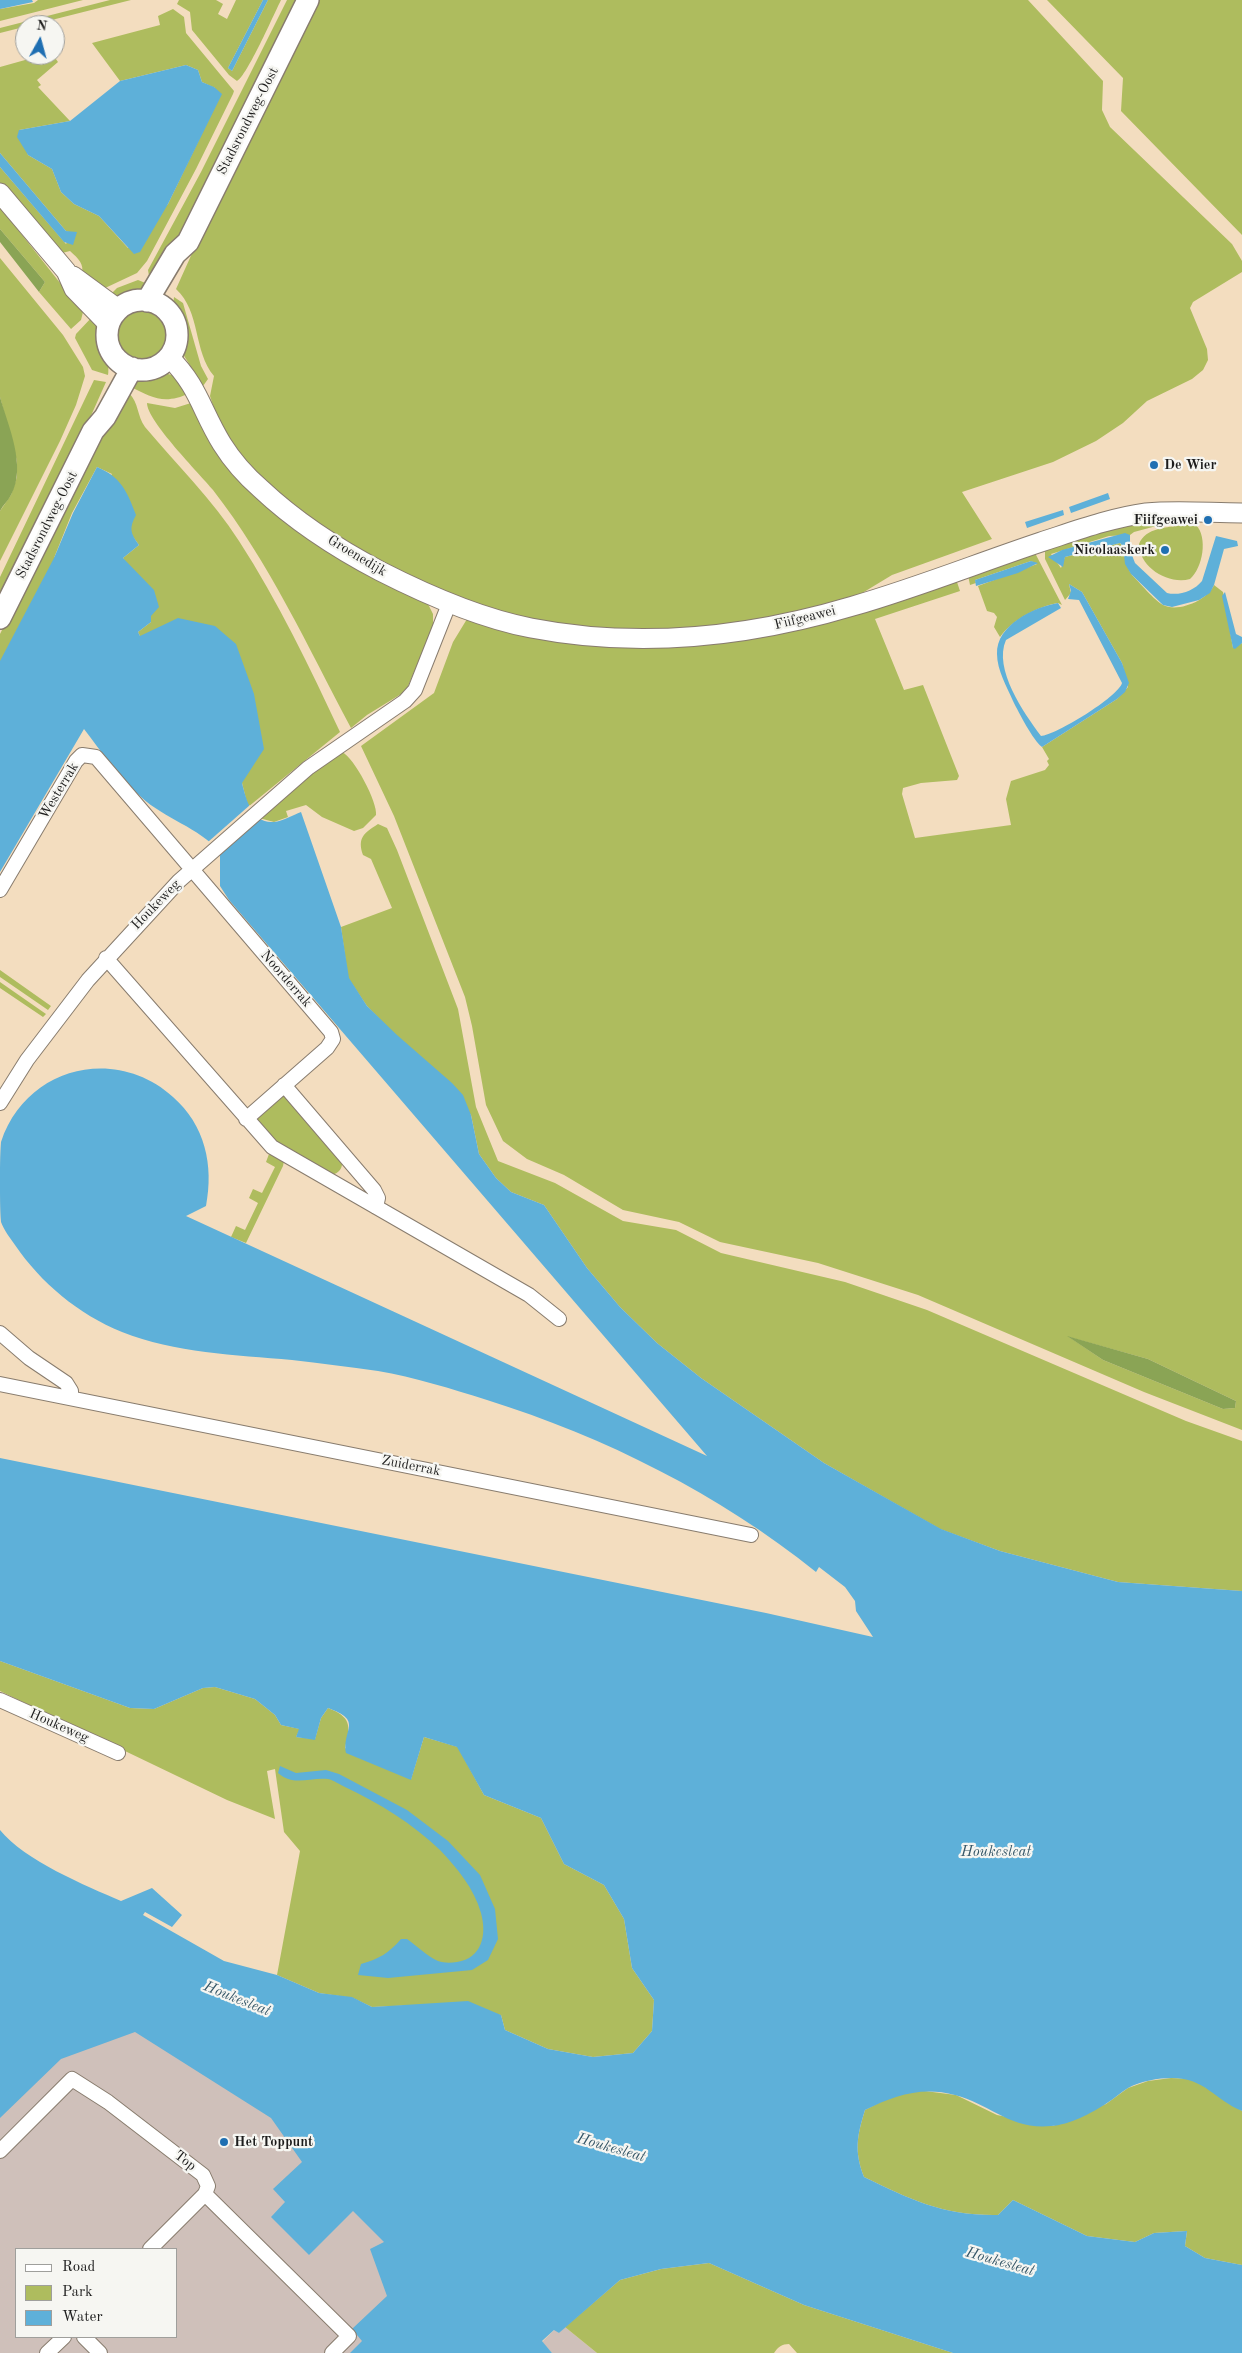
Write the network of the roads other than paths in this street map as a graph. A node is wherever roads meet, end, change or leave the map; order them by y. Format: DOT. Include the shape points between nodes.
graph roads {
  1 [pos="308,0"];
  2 [pos="0,193"];
  3 [pos="156,305"];
  4 [pos="113,317"];
  5 [pos="169,357"];
  6 [pos="125,364"];
  7 [pos="1242,513"];
  8 [pos="449,604"];
  9 [pos="0,618"];
  10 [pos="192,869"];
  11 [pos="0,890"];
  12 [pos="106,958"];
  13 [pos="284,1085"];
  14 [pos="0,1103"];
  15 [pos="246,1119"];
  16 [pos="376,1207"];
  17 [pos="559,1320"];
  18 [pos="0,1333"];
  19 [pos="0,1384"];
  20 [pos="71,1398"];
  21 [pos="750,1535"];
  22 [pos="0,1700"];
  23 [pos="118,1752"];
  24 [pos="0,2152"];
  25 [pos="205,2194"];
  26 [pos="151,2248"];
  27 [pos="63,2338"];
  28 [pos="85,2338"];
  29 [pos="47,2353"];
  30 [pos="100,2353"];
  31 [pos="332,2353"];
  1 -- 3 [label="main road, Stadsrondweg-Oost" via="188,242 186,259"];
  2 -- 4 [label="street" via="66,271"];
  3 -- 4 [label="main road" via="133,302"];
  3 -- 5 [label="main road" via="173,320 177,335"];
  4 -- 6 [label="main road" via="108,344"];
  5 -- 6 [label="main road" via="148,369"];
  5 -- 8 [label="street, Groenedijk" via="198,393 222,444 261,489 360,560"];
  6 -- 9 [label="main road, Stadsrondweg-Oost" via="97,412 93,431"];
  7 -- 8 [label="street, Fiifgeawei" via="1146,513 1089,526 853,606 776,626 714,636 658,640 586,635 530,628"];
  8 -- 10 [label="street, Houkeweg" via="415,690 405,701 308,768"];
  10 -- 11 [label="street, Westerrak" via="96,757 82,755"];
  10 -- 12 [label="street, Houkeweg"];
  10 -- 13 [label="street, Noorderrak" via="331,1032 333,1039 327,1048"];
  12 -- 14 [label="street, Houkeweg" via="57,1019"];
  12 -- 15 [label="street"];
  13 -- 15 [label="street, Noorderrak"];
  13 -- 16 [label="street" via="374,1190 378,1198"];
  15 -- 16 [label="street" via="272,1147"];
  16 -- 17 [label="street" via="529,1295"];
  18 -- 20 [label="street" via="29,1358 66,1382"];
  19 -- 20 [label="street, Zuiderrak"];
  20 -- 21 [label="street, Zuiderrak"];
  22 -- 23 [label="street, Houkeweg"];
  24 -- 25 [label="street, Top" via="72,2079 191,2165 206,2180 208,2190"];
  25 -- 26 [label="street"];
  25 -- 31 [label="street, Top" via="349,2336"];
  27 -- 29 [label="street"];
  28 -- 30 [label="street"];
}
